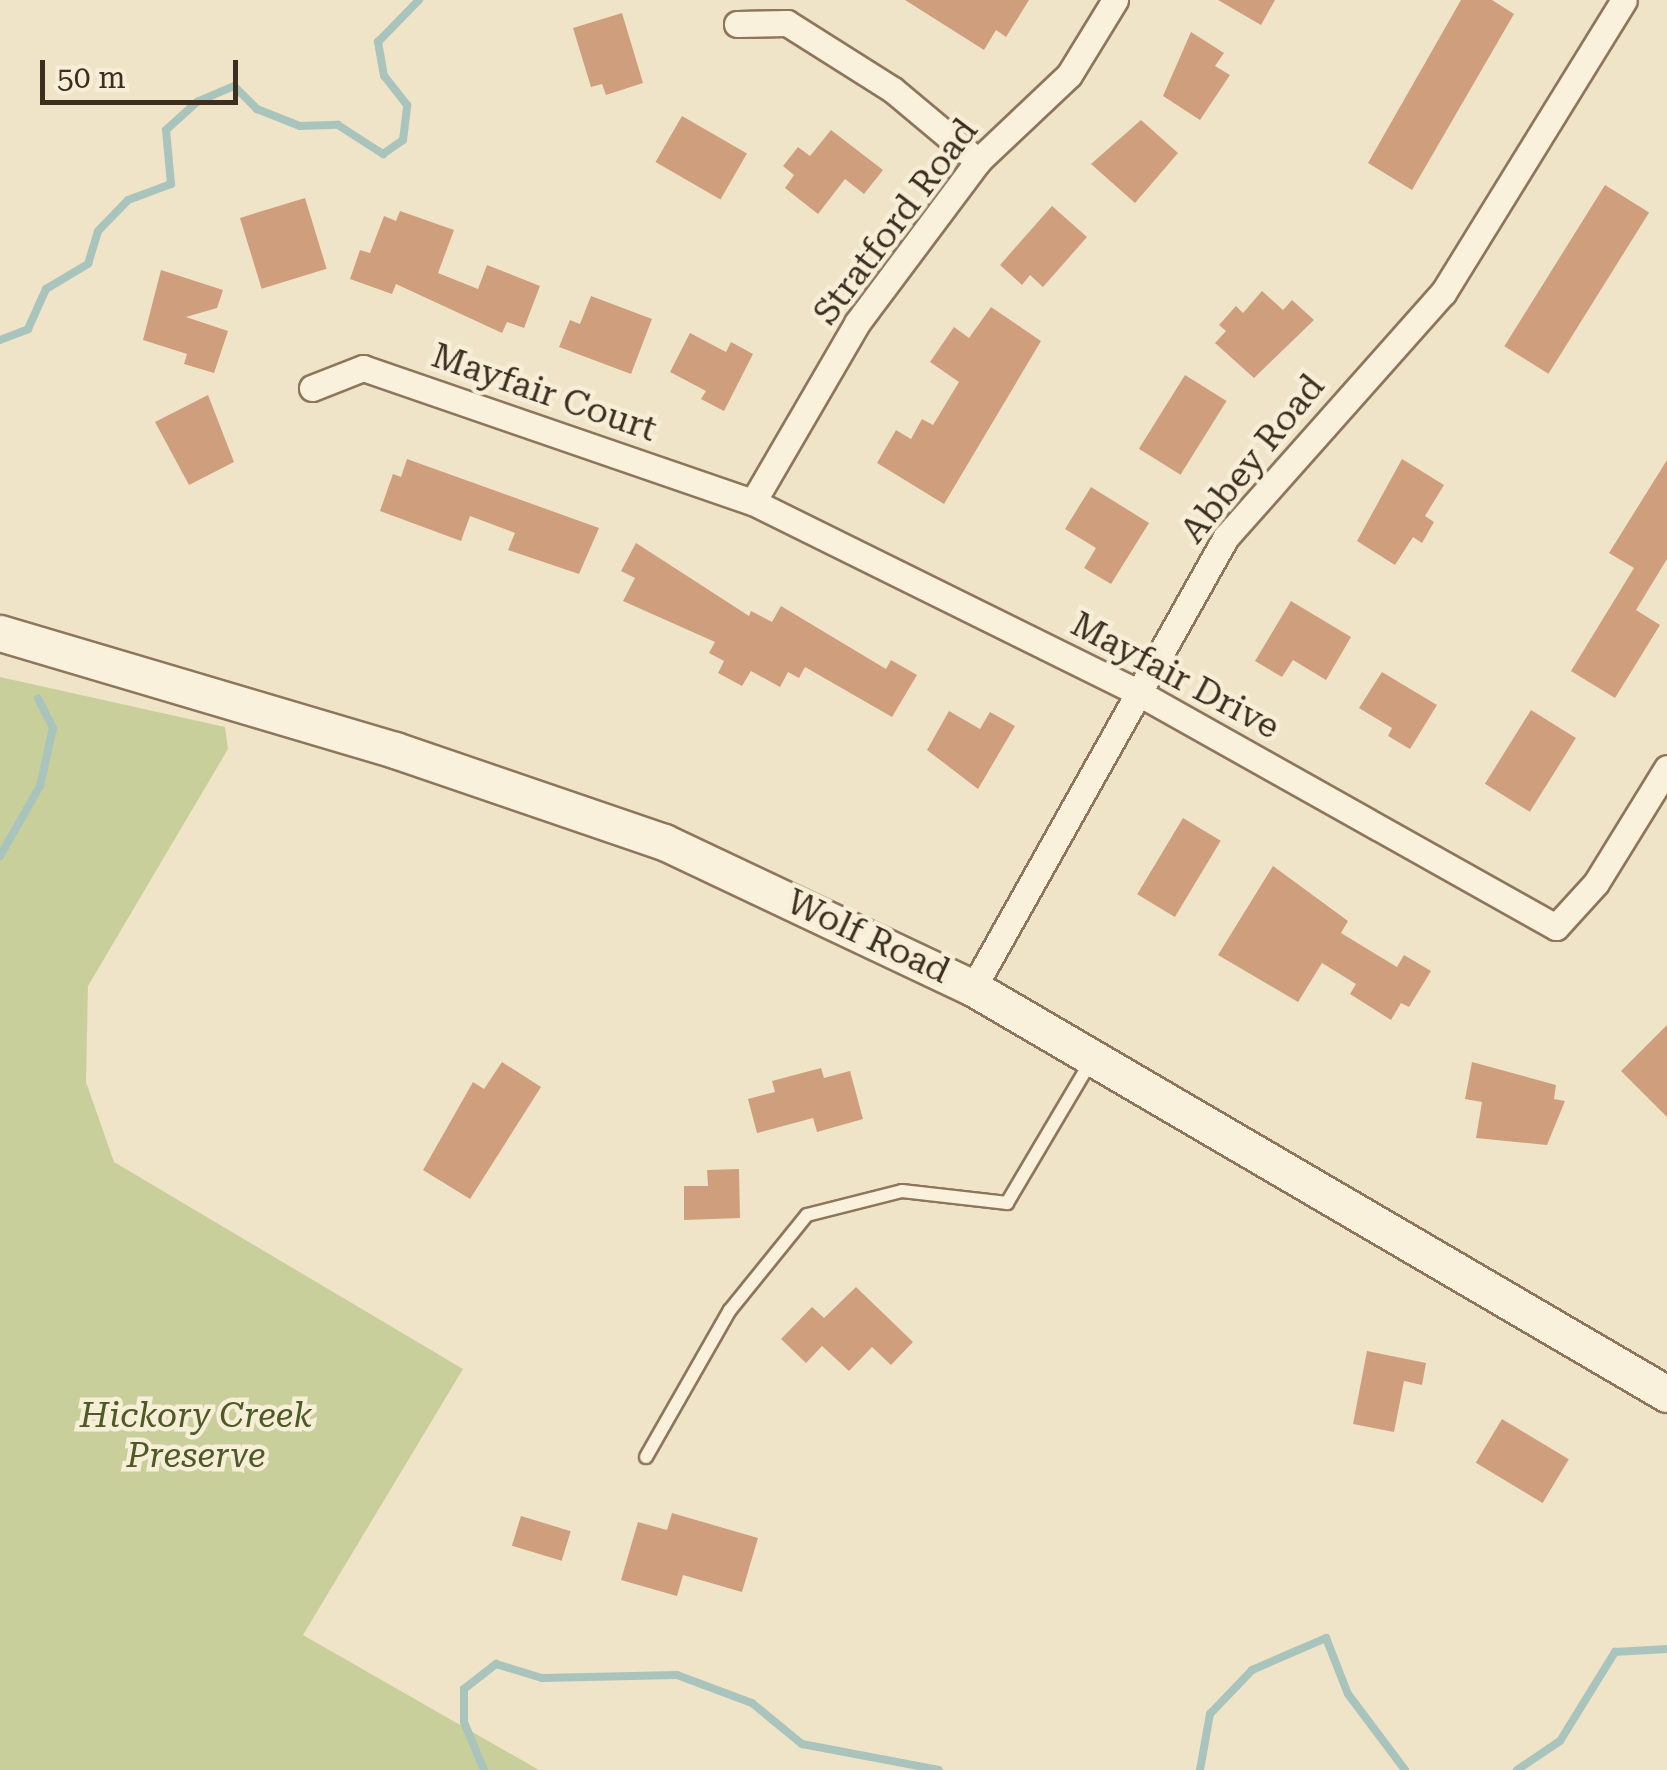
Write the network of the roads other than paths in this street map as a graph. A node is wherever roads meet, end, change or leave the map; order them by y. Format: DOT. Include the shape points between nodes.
graph roads {
  1 [pos="1115,0"];
  2 [pos="1624,0"];
  3 [pos="737,24"];
  4 [pos="978,161"];
  5 [pos="312,388"];
  6 [pos="753,502"];
  7 [pos="0,633"];
  8 [pos="1137,692"];
  9 [pos="1667,768"];
  10 [pos="974,988"];
  11 [pos="1094,1057"];
  12 [pos="1667,1394"];
  13 [pos="646,1457"];
  1 -- 4 [label="street, Stratford Road" via="1068,75"];
  2 -- 8 [label="street, Abbey Road" via="1444,293 1226,537"];
  3 -- 4 [label="street" via="788,23 893,90"];
  4 -- 6 [label="street, Stratford Road" via="856,323"];
  5 -- 6 [label="street, Mayfair Court" via="363,368"];
  6 -- 8 [label="street, Mayfair Drive"];
  7 -- 10 [label="main road, Wolf Road" via="395,750 664,842"];
  8 -- 9 [label="street, Mayfair Drive" via="1556,927 1596,884"];
  8 -- 10 [label="street, Abbey Road"];
  10 -- 11 [label="main road, Wolf Road"];
  11 -- 12 [label="main road, Wolf Road"];
  11 -- 13 [label="lane" via="1007,1203 902,1191 806,1215 730,1310"];
}
